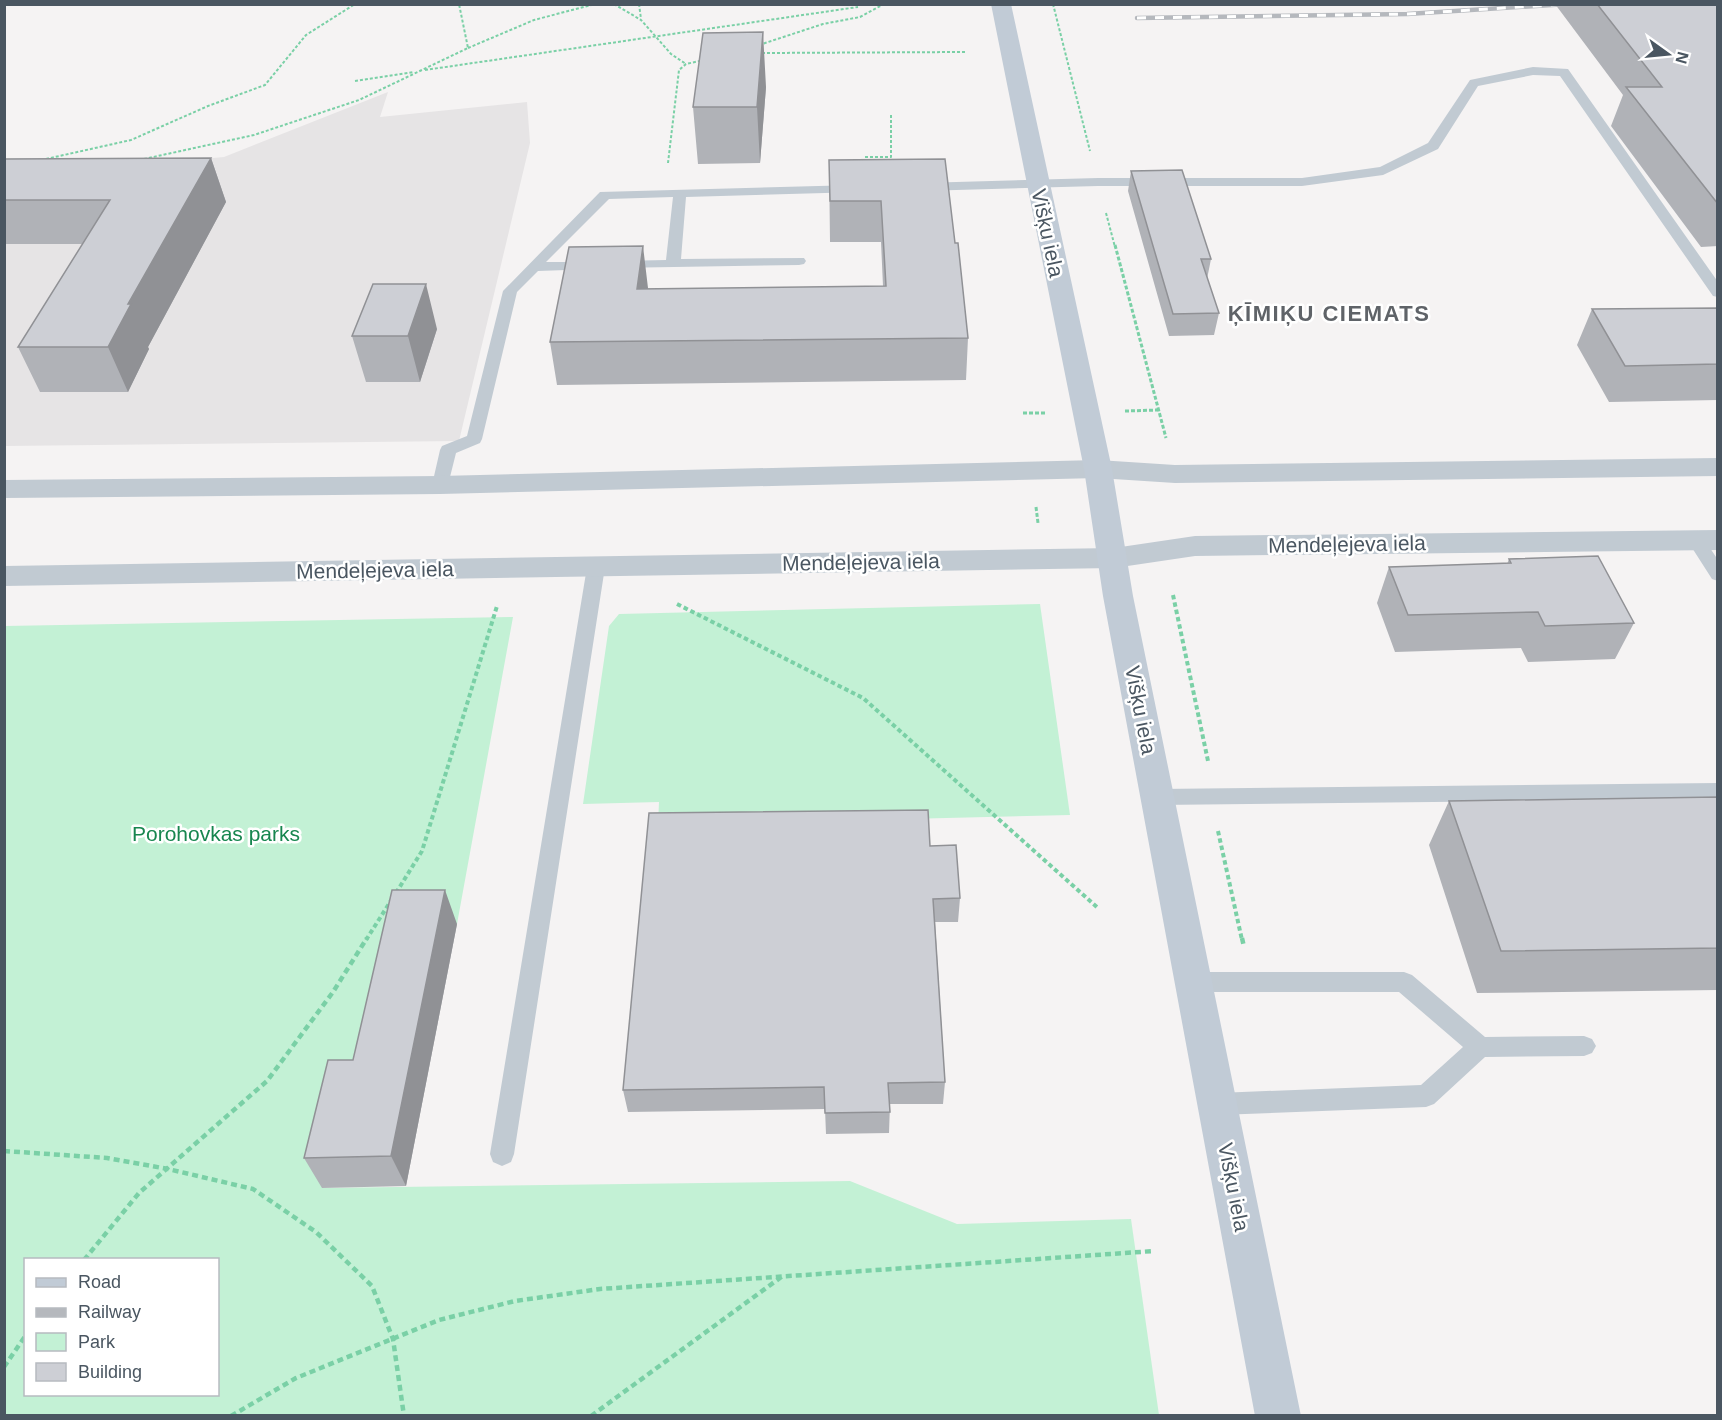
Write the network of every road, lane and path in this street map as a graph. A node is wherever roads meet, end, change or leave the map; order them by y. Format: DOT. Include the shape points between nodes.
graph roads {
  1 [pos="355,4"];
  2 [pos="459,4"];
  3 [pos="595,4"];
  4 [pos="614,4"];
  5 [pos="639,4"];
  6 [pos="884,4"];
  7 [pos="1001,4"];
  8 [pos="1053,4"];
  9 [pos="858,7"];
  10 [pos="641,20"];
  11 [pos="656,37"];
  12 [pos="758,46"];
  13 [pos="468,48"];
  14 [pos="965,52"];
  15 [pos="759,53"];
  16 [pos="706,60"];
  17 [pos="686,64"];
  18 [pos="419,71"];
  19 [pos="355,81"];
  20 [pos="891,114"];
  21 [pos="137,160"];
  22 [pos="39,161"];
  23 [pos="1098,182"];
  24 [pos="1037,184"];
  25 [pos="909,187"];
  26 [pos="865,189"];
  27 [pos="672,194"];
  28 [pos="800,261"];
  29 [pos="673,264"];
  30 [pos="536,267"];
  31 [pos="1718,293"];
  32 [pos="1159,410"];
  33 [pos="1118,411"];
  34 [pos="1055,412"];
  35 [pos="1023,414"];
  36 [pos="1167,442"];
  37 [pos="1718,466"];
  38 [pos="1098,469"];
  39 [pos="440,485"];
  40 [pos="4,489"];
  41 [pos="1035,498"];
  42 [pos="1039,530"];
  43 [pos="1707,540"];
  44 [pos="1114,558"];
  45 [pos="596,567"];
  46 [pos="1718,574"];
  47 [pos="4,576"];
  48 [pos="677,604"];
  49 [pos="497,606"];
  50 [pos="1718,791"];
  51 [pos="1158,797"];
  52 [pos="1098,908"];
  53 [pos="1194,982"];
  54 [pos="1584,1046"];
  55 [pos="1480,1047"];
  56 [pos="1218,1104"];
  57 [pos="4,1151"];
  58 [pos="502,1154"];
  59 [pos="168,1169"];
  60 [pos="1154,1251"];
  61 [pos="86,1258"];
  62 [pos="784,1275"];
  63 [pos="24,1338"];
  64 [pos="393,1339"];
  65 [pos="4,1367"];
  66 [pos="231,1416"];
  67 [pos="404,1416"];
  68 [pos="591,1416"];
  69 [pos="1278,1416"];
  1 -- 22 [label="path" via="306,35 265,85 131,140"];
  2 -- 13 [label="path"];
  3 -- 13 [label="path" via="534,20"];
  4 -- 10 [label="path"];
  5 -- 10 [label="path"];
  6 -- 12 [label="path" via="860,17 823,24"];
  7 -- 24 [label="street, Višķu iela"];
  8 -- 23 [label="path"];
  9 -- 11 [label="path"];
  10 -- 11 [label="path"];
  11 -- 17 [label="path"];
  11 -- 18 [label="path"];
  13 -- 18 [label="path"];
  14 -- 15 [label="path"];
  16 -- 17 [label="path"];
  17 -- 27 [label="path" via="679,70"];
  18 -- 19 [label="path"];
  18 -- 21 [label="path" via="359,99 254,135"];
  20 -- 26 [label="path" via="891,157 865,157"];
  23 -- 24 [label="lane"];
  23 -- 31 [label="lane" via="1302,182 1383,171 1433,146 1474,83 1533,71 1564,72"];
  23 -- 32 [label="path"];
  24 -- 25 [label="lane"];
  24 -- 38 [label="street, Višķu iela"];
  26 -- 27 [label="lane"];
  27 -- 29 [label="lane"];
  27 -- 30 [label="lane" via="605,195"];
  28 -- 29 [label="lane"];
  29 -- 30 [label="lane"];
  30 -- 39 [label="lane" via="510,291 474,439 448,450"];
  32 -- 33 [label="path"];
  32 -- 36 [label="path"];
  34 -- 35 [label="path"];
  37 -- 38 [label="street" via="1175,474"];
  38 -- 39 [label="street"];
  38 -- 44 [label="street, Višķu iela"];
  39 -- 40 [label="street"];
  41 -- 42 [label="path"];
  43 -- 44 [label="street, Mendeļejeva iela" via="1195,546"];
  43 -- 46 [label="lane"];
  44 -- 45 [label="street, Mendeļejeva iela"];
  44 -- 51 [label="street, Višķu iela"];
  45 -- 47 [label="street, Mendeļejeva iela"];
  45 -- 58 [label="lane"];
  48 -- 52 [label="path" via="863,698"];
  49 -- 59 [label="path" via="422,851 333,992 267,1081"];
  50 -- 51 [label="lane"];
  51 -- 53 [label="street, Višķu iela"];
  53 -- 55 [label="lane" via="1404,982"];
  53 -- 56 [label="street, Višķu iela"];
  54 -- 55 [label="lane"];
  55 -- 56 [label="lane" via="1426,1096"];
  56 -- 69 [label="street, Višķu iela"];
  57 -- 59 [label="path" via="107,1158"];
  59 -- 61 [label="path" via="139,1193"];
  59 -- 64 [label="path" via="252,1189 316,1232 372,1286"];
  60 -- 62 [label="path"];
  62 -- 64 [label="path" via="600,1289 515,1301 439,1320"];
  62 -- 68 [label="path"];
  63 -- 65 [label="path"];
  64 -- 66 [label="path" via="296,1378"];
  64 -- 67 [label="path"];
}
